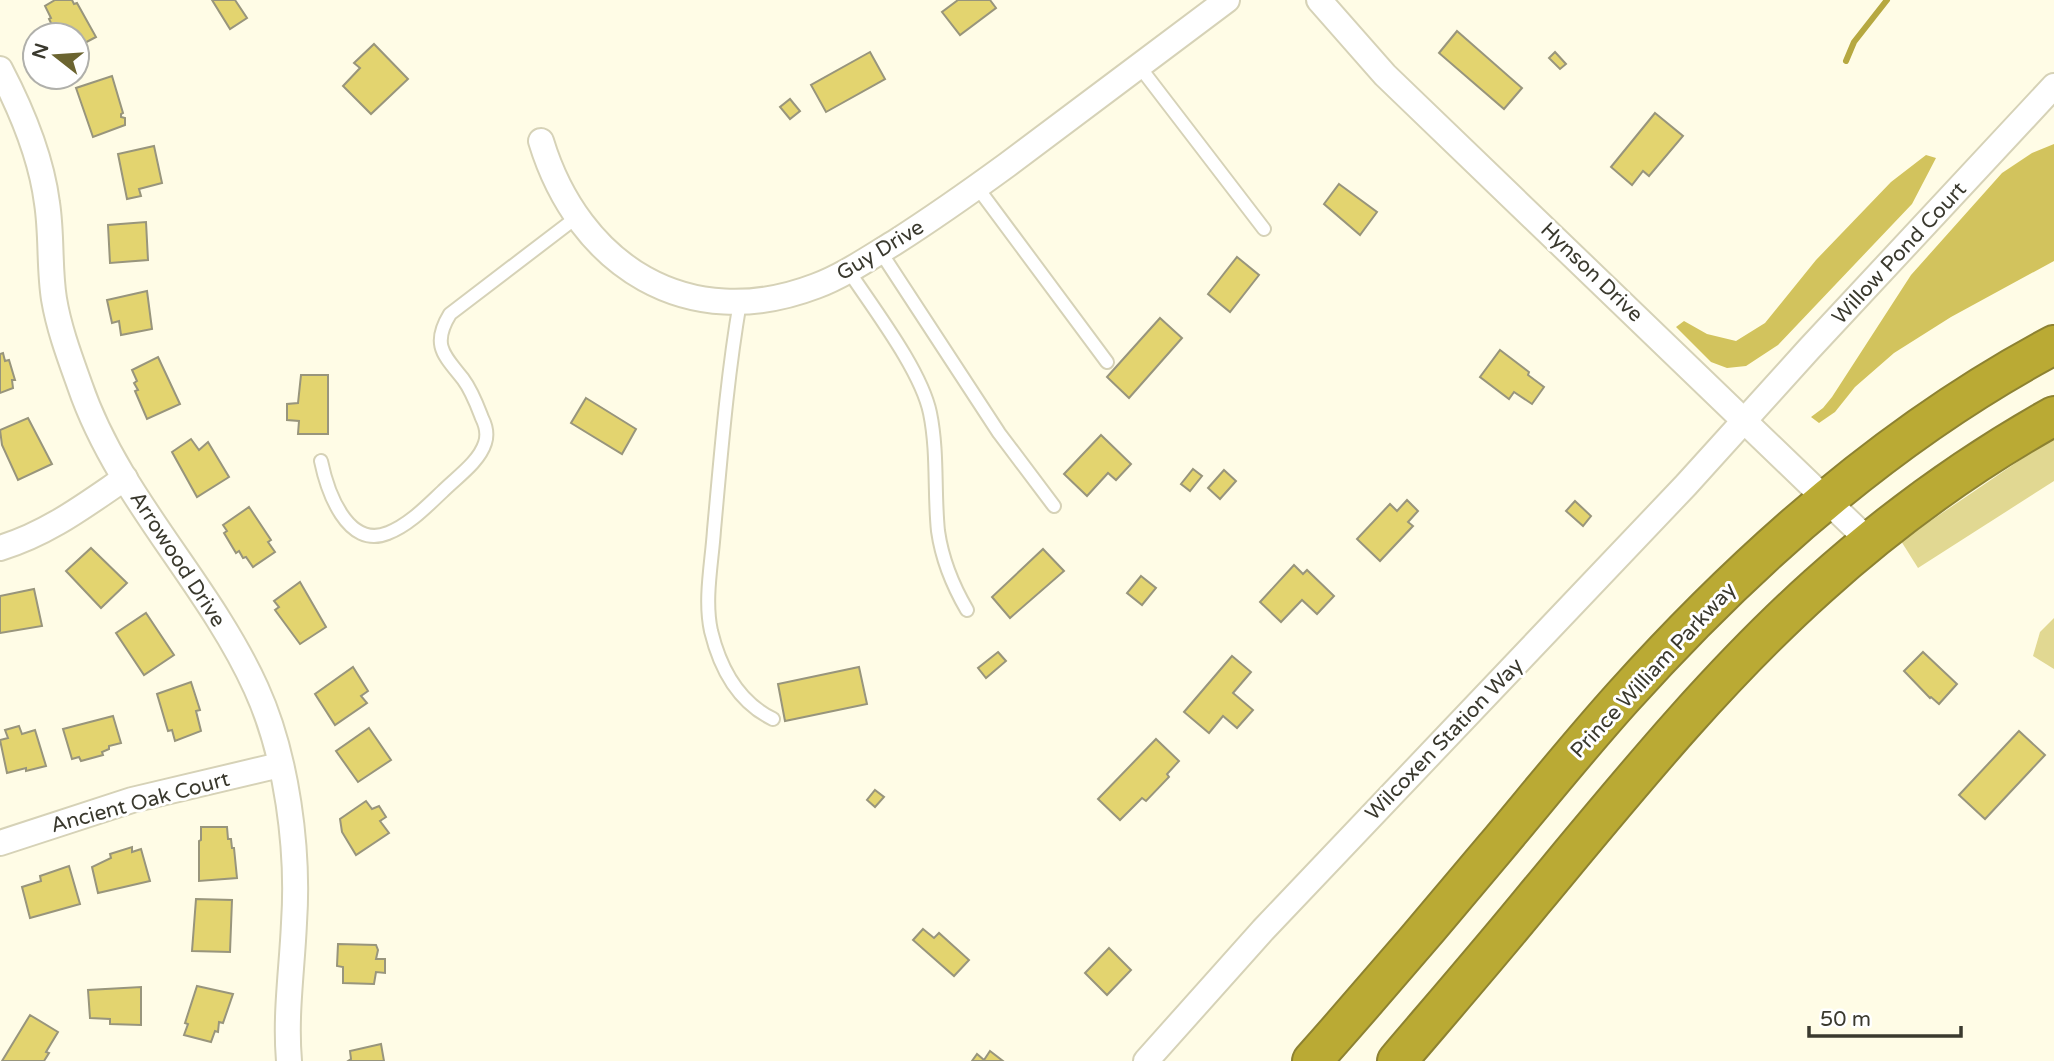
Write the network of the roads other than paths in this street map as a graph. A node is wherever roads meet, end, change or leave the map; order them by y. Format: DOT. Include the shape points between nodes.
graph roads {
  1 [pos="1227,0"];
  2 [pos="1319,0"];
  3 [pos="1139,66"];
  4 [pos="0,69"];
  5 [pos="2054,86"];
  6 [pos="8,101"];
  7 [pos="541,141"];
  8 [pos="977,187"];
  9 [pos="576,217"];
  10 [pos="1264,229"];
  11 [pos="880,251"];
  12 [pos="848,270"];
  13 [pos="740,302"];
  14 [pos="2054,345"];
  15 [pos="1107,362"];
  16 [pos="2054,416"];
  17 [pos="1745,420"];
  18 [pos="321,461"];
  19 [pos="125,478"];
  20 [pos="1826,499"];
  21 [pos="1054,506"];
  22 [pos="1869,541"];
  23 [pos="0,548"];
  24 [pos="967,610"];
  25 [pos="774,719"];
  26 [pos="280,765"];
  27 [pos="0,843"];
  28 [pos="289,1061"];
  29 [pos="1146,1061"];
  30 [pos="1312,1061"];
  31 [pos="1397,1061"];
  1 -- 3 [label="street, Guy Drive"];
  2 -- 17 [label="street, Hynson Drive" via="1385,75"];
  3 -- 8 [label="street, Guy Drive"];
  3 -- 10 [label="lane"];
  4 -- 6 [label="street, Arrowood Drive"];
  5 -- 17 [label="street, Willow Pond Court"];
  6 -- 19 [label="street, Arrowood Drive" via="38,159 47,203 54,299 64,340 81,390"];
  7 -- 9 [label="street, Guy Drive" via="557,186"];
  8 -- 11 [label="street, Guy Drive"];
  8 -- 15 [label="lane"];
  9 -- 13 [label="street, Guy Drive" via="609,254 641,277 687,296"];
  9 -- 18 [label="lane" via="450,314 443,326 442,352 470,390 487,430 477,459 416,515 388,533 374,536 352,526 336,506"];
  11 -- 12 [label="street, Guy Drive"];
  11 -- 21 [label="lane" via="991,422"];
  12 -- 13 [label="street, Guy Drive" via="785,296"];
  12 -- 24 [label="lane" via="922,388 932,427 938,532 945,563"];
  13 -- 25 [label="lane" via="708,602 720,661 734,686 747,703"];
  14 -- 20 [label="highway, Prince William Parkway" via="1894,446"];
  16 -- 22 [label="highway" via="1982,460"];
  17 -- 20 [label="street, Hynson Drive"];
  17 -- 29 [label="street, Wilcoxen Station Way" via="1262,930"];
  19 -- 23 [label="street" via="54,527"];
  19 -- 26 [label="street, Arrowood Drive" via="232,642 257,689"];
  20 -- 22 [label="street, Hynson Drive"];
  20 -- 30 [label="highway, Prince William Parkway" via="1699,616 1621,699"];
  22 -- 31 [label="highway" via="1764,639 1671,738"];
  26 -- 27 [label="street, Ancient Oak Court" via="132,800"];
  26 -- 28 [label="street, Arrowood Drive" via="295,870 287,1005"];
}
